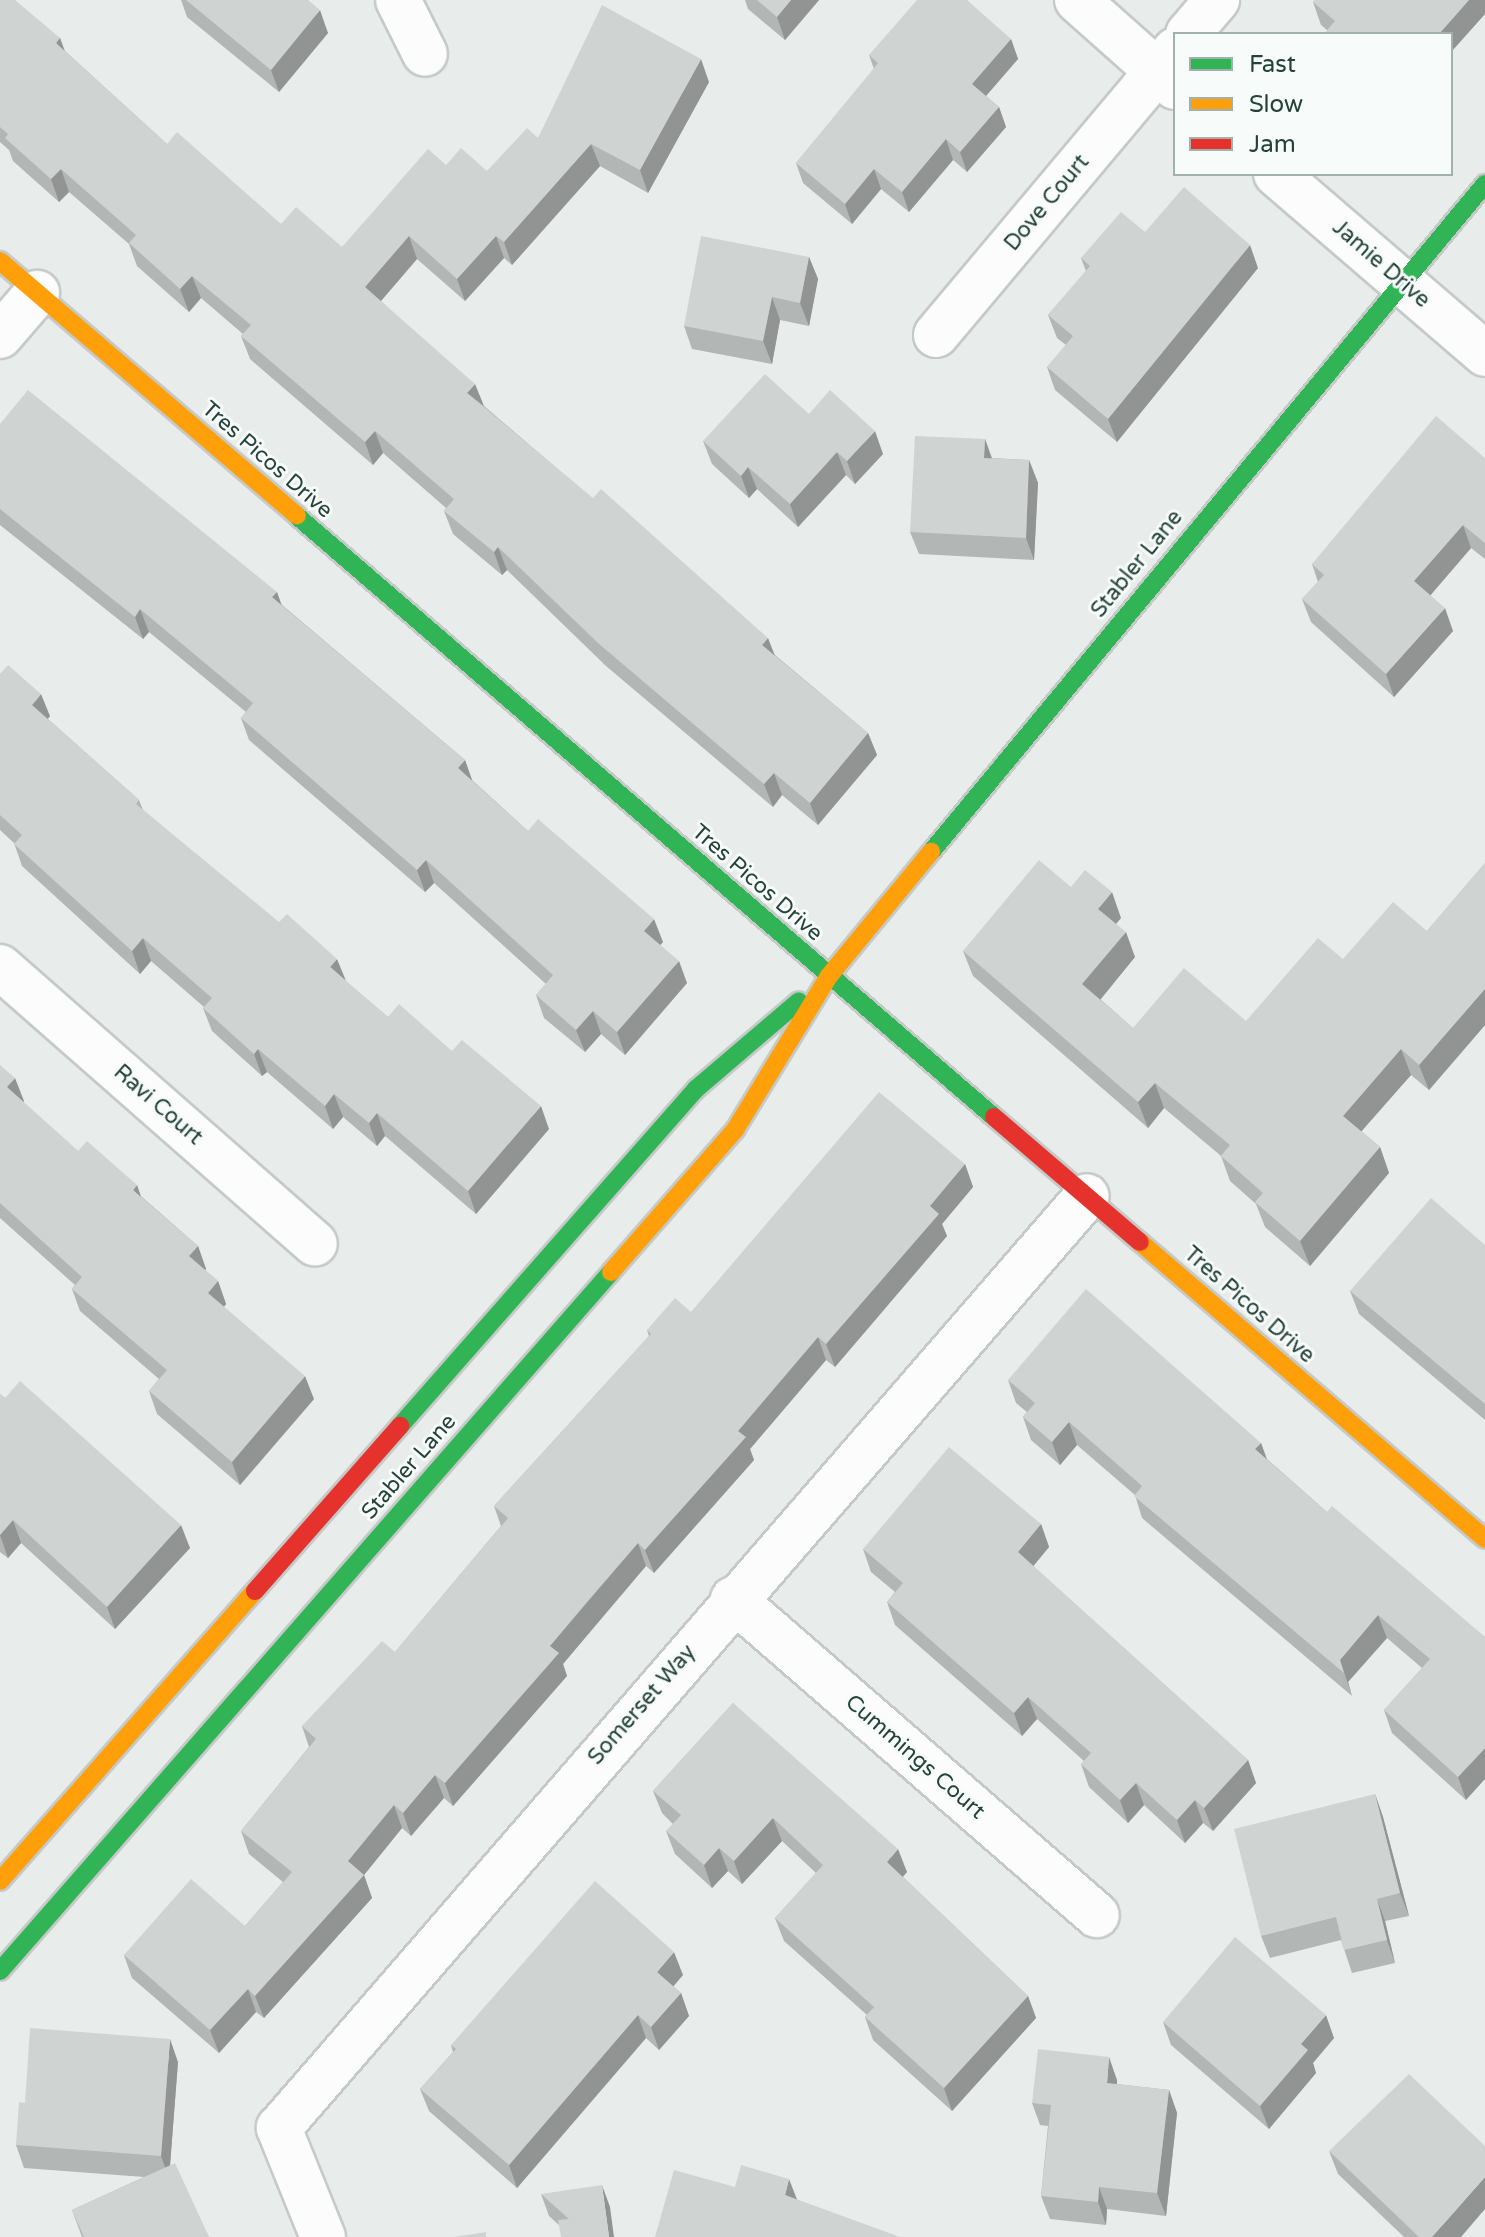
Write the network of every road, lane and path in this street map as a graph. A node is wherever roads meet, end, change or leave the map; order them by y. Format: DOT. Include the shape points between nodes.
graph roads {
  1 [pos="398,0"];
  2 [pos="1077,0"];
  3 [pos="1217,0"];
  4 [pos="1190,32"];
  5 [pos="425,54"];
  6 [pos="1169,69"];
  7 [pos="1278,176"];
  8 [pos="1485,184"];
  9 [pos="0,261"];
  10 [pos="1401,281"];
  11 [pos="37,293"];
  12 [pos="936,335"];
  13 [pos="0,336"];
  14 [pos="1485,354"];
  15 [pos="0,967"];
  16 [pos="829,976"];
  17 [pos="1087,1196"];
  18 [pos="315,1244"];
  19 [pos="1485,1539"];
  20 [pos="733,1599"];
  21 [pos="0,1881"];
  22 [pos="1097,1915"];
  23 [pos="0,1971"];
  24 [pos="323,2237"];
  1 -- 5 [label="street"];
  2 -- 6 [label="street"];
  3 -- 4 [label="street"];
  6 -- 12 [label="street, Dove Court"];
  7 -- 10 [label="street, Jamie Drive"];
  8 -- 10 [label="street, Stabler Lane"];
  9 -- 11 [label="street, Tres Picos Drive"];
  10 -- 14 [label="street, Jamie Drive"];
  10 -- 16 [label="street, Stabler Lane"];
  11 -- 13 [label="street"];
  11 -- 16 [label="street, Tres Picos Drive"];
  15 -- 18 [label="street, Ravi Court"];
  16 -- 17 [label="street, Tres Picos Drive"];
  16 -- 21 [label="street, Stabler Lane" via="696,1089"];
  16 -- 23 [label="street, Stabler Lane" via="735,1130"];
  17 -- 19 [label="street, Tres Picos Drive"];
  17 -- 20 [label="street, Somerset Way"];
  20 -- 22 [label="street, Cummings Court"];
  20 -- 24 [label="street, Somerset Way" via="279,2128"];
}
